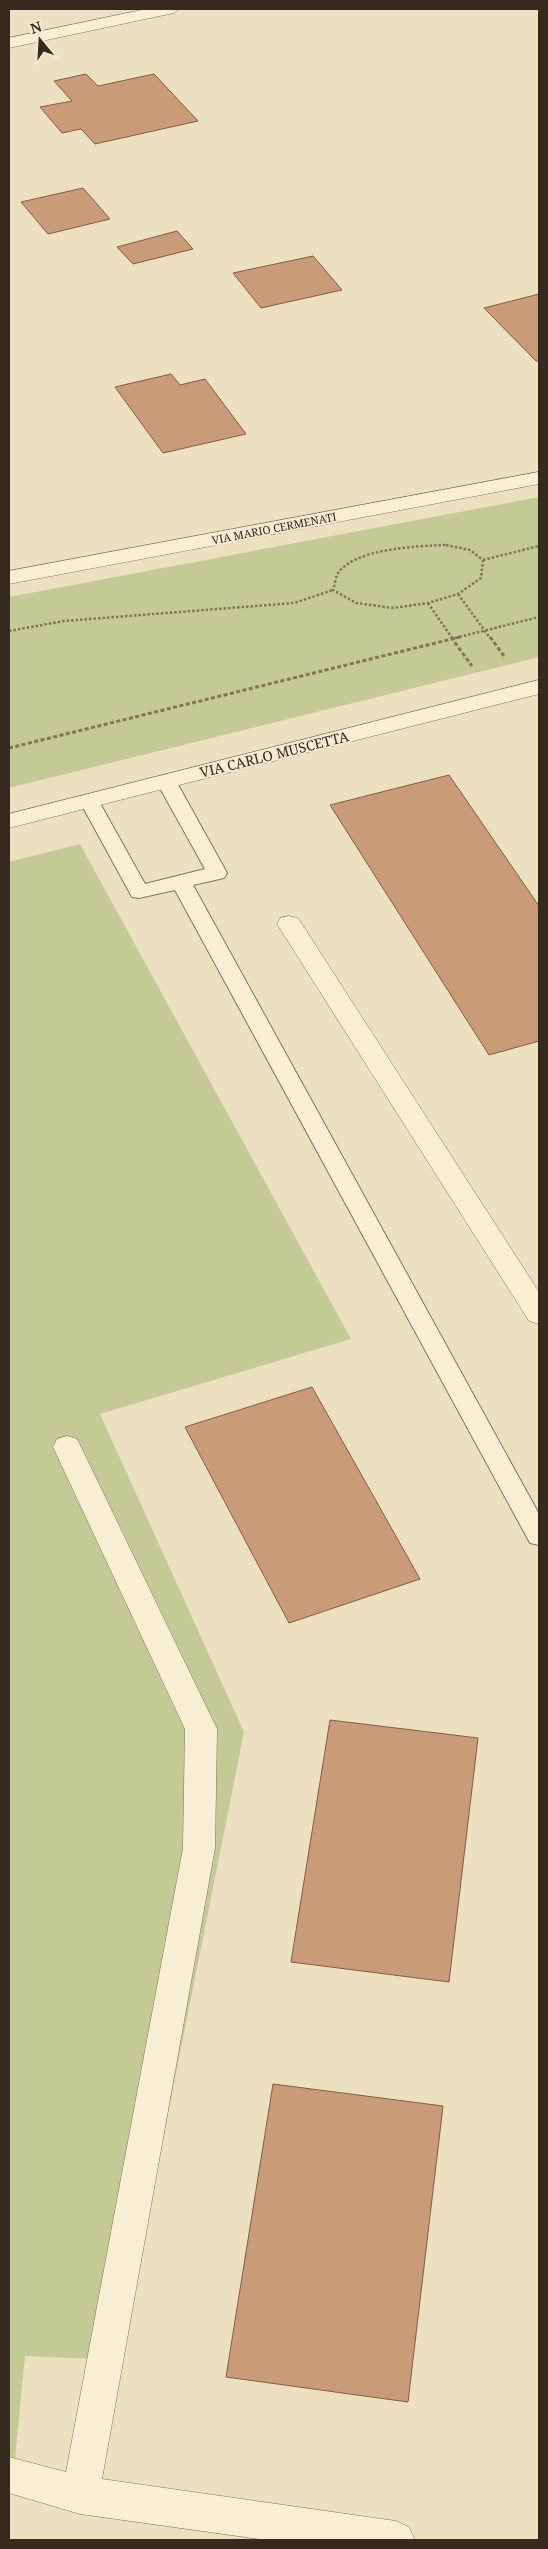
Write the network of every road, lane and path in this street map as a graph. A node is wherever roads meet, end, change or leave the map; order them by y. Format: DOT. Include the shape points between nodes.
graph roads {
  1 [pos="169,9"];
  2 [pos="9,43"];
  3 [pos="539,478"];
  4 [pos="539,546"];
  5 [pos="483,560"];
  6 [pos="9,578"];
  7 [pos="333,590"];
  8 [pos="458,594"];
  9 [pos="428,603"];
  10 [pos="539,617"];
  11 [pos="9,631"];
  12 [pos="485,631"];
  13 [pos="453,639"];
  14 [pos="534,688"];
  15 [pos="495,698"];
  16 [pos="9,748"];
  17 [pos="166,781"];
  18 [pos="89,800"];
  19 [pos="9,821"];
  20 [pos="181,882"];
  21 [pos="289,924"];
  22 [pos="539,1314"];
  23 [pos="67,1447"];
  24 [pos="539,1536"];
  25 [pos="9,2475"];
  26 [pos="80,2495"];
  27 [pos="396,2540"];
  1 -- 2 [label="street"];
  3 -- 6 [label="street, VIA MARIO CERMENATI"];
  4 -- 5 [label="path"];
  5 -- 7 [label="path" via="470,550 446,545 374,553 338,574"];
  5 -- 8 [label="path" via="481,578"];
  7 -- 9 [label="path" via="356,603 393,608"];
  7 -- 11 [label="path" via="294,603 64,621"];
  8 -- 9 [label="path"];
  8 -- 12 [label="path"];
  9 -- 13 [label="path"];
  10 -- 12 [label="path"];
  12 -- 13 [label="path"];
  12 -- 14 [label="path"];
  13 -- 15 [label="path"];
  13 -- 16 [label="path"];
  14 -- 15 [label="street, VIA CARLO MUSCETTA"];
  15 -- 17 [label="street, VIA CARLO MUSCETTA"];
  17 -- 18 [label="street, VIA CARLO MUSCETTA"];
  17 -- 20 [label="lane" via="218,873"];
  18 -- 19 [label="street, VIA CARLO MUSCETTA"];
  18 -- 20 [label="lane" via="139,892"];
  20 -- 24 [label="lane"];
  21 -- 22 [label="street"];
  23 -- 26 [label="street" via="200,1729 199,1848"];
  25 -- 26 [label="street"];
  26 -- 27 [label="street"];
}
